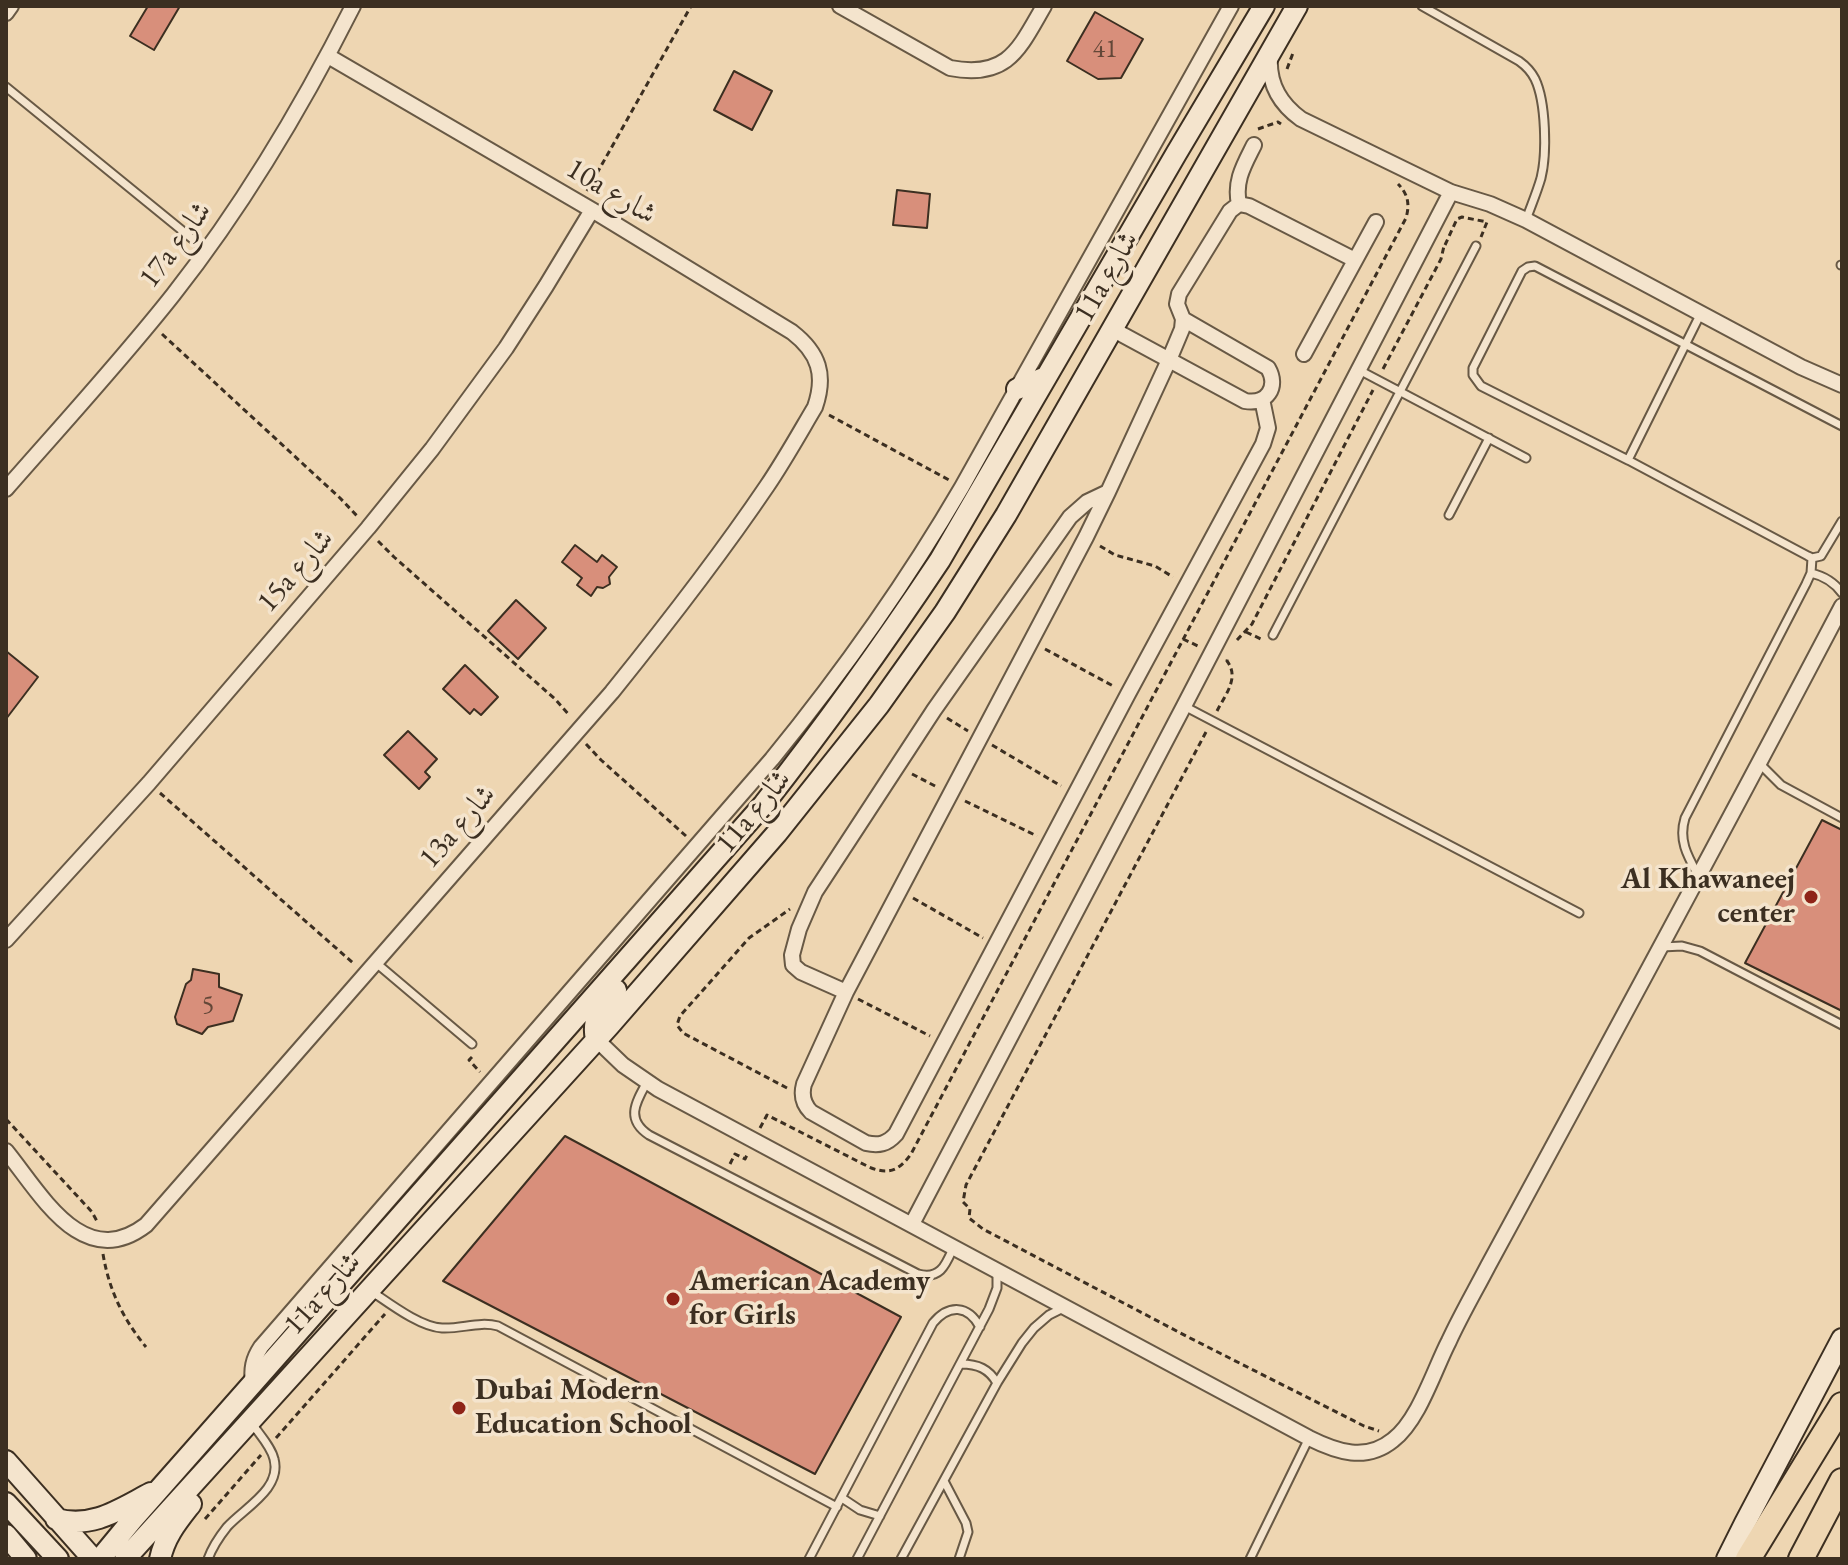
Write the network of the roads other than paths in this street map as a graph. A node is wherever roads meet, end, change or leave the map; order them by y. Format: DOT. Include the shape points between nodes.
graph roads {
  1 [pos="11,6"];
  2 [pos="353,6"];
  3 [pos="840,6"];
  4 [pos="1044,6"];
  5 [pos="1231,6"];
  6 [pos="1264,6"];
  7 [pos="1297,6"];
  8 [pos="1422,6"];
  9 [pos="6,13"];
  10 [pos="1270,52"];
  11 [pos="328,56"];
  12 [pos="6,87"];
  13 [pos="1227,129"];
  14 [pos="1253,138"];
  15 [pos="1176,154"];
  16 [pos="1451,192"];
  17 [pos="1239,204"];
  18 [pos="586,207"];
  19 [pos="1526,220"];
  20 [pos="1376,222"];
  21 [pos="1476,246"];
  22 [pos="206,250"];
  23 [pos="1355,260"];
  24 [pos="1701,313"];
  25 [pos="1183,319"];
  26 [pos="1112,329"];
  27 [pos="1686,345"];
  28 [pos="1304,354"];
  29 [pos="1169,360"];
  30 [pos="1359,370"];
  31 [pos="1046,377"];
  32 [pos="1842,385"];
  33 [pos="1017,389"];
  34 [pos="1401,392"];
  35 [pos="1262,399"];
  36 [pos="815,407"];
  37 [pos="1842,426"];
  38 [pos="1489,438"];
  39 [pos="1039,457"];
  40 [pos="1526,458"];
  41 [pos="1628,460"];
  42 [pos="6,489"];
  43 [pos="1108,492"];
  44 [pos="1449,515"];
  45 [pos="1842,521"];
  46 [pos="1812,558"];
  47 [pos="1811,573"];
  48 [pos="1842,593"];
  49 [pos="1842,606"];
  50 [pos="1273,635"];
  51 [pos="1184,706"];
  52 [pos="1759,763"];
  53 [pos="1842,818"];
  54 [pos="1699,878"];
  55 [pos="1579,913"];
  56 [pos="651,933"];
  57 [pos="6,940"];
  58 [pos="1662,947"];
  59 [pos="375,962"];
  60 [pos="846,992"];
  61 [pos="1842,1025"];
  62 [pos="596,1039"];
  63 [pos="472,1044"];
  64 [pos="647,1082"];
  65 [pos="6,1151"];
  66 [pos="912,1224"];
  67 [pos="954,1246"];
  68 [pos="996,1269"];
  69 [pos="369,1289"];
  70 [pos="1066,1307"];
  71 [pos="980,1327"];
  72 [pos="1842,1339"];
  73 [pos="961,1364"];
  74 [pos="997,1383"];
  75 [pos="253,1384"];
  76 [pos="1842,1405"];
  77 [pos="250,1420"];
  78 [pos="1309,1438"];
  79 [pos="229,1443"];
  80 [pos="6,1461"];
  81 [pos="944,1481"];
  82 [pos="1842,1481"];
  83 [pos="162,1488"];
  84 [pos="842,1498"];
  85 [pos="6,1503"];
  86 [pos="837,1507"];
  87 [pos="880,1516"];
  88 [pos="56,1519"];
  89 [pos="6,1535"];
  90 [pos="26,1559"];
  91 [pos="58,1559"];
  92 [pos="93,1559"];
  93 [pos="100,1559"];
  94 [pos="125,1559"];
  95 [pos="160,1559"];
  96 [pos="208,1559"];
  97 [pos="809,1559"];
  98 [pos="857,1559"];
  99 [pos="901,1559"];
  100 [pos="959,1559"];
  101 [pos="1250,1559"];
  102 [pos="1727,1559"];
  103 [pos="1748,1559"];
  104 [pos="1801,1559"];
  1 -- 9 [label="street"];
  2 -- 11 [label="street, 17a شارع"];
  3 -- 4 [label="street" via="950,68 967,71 1012,56"];
  5 -- 33 [label="street, 11a شارع"];
  6 -- 13 [label="street" via="1248,56 1219,107 1219,119"];
  6 -- 15 [label="street, 11a شارع"];
  7 -- 10 [label="street, 11a شارع"];
  8 -- 19 [label="lane" via="1519,61 1535,80 1544,155"];
  10 -- 13 [label="street, 11a شارع"];
  10 -- 16 [label="street" via="1273,85 1284,105 1301,119"];
  11 -- 18 [label="street, 10a شارع"];
  11 -- 22 [label="street, 17a شارع"];
  12 -- 22 [label="lane"];
  13 -- 26 [label="street, 11a شارع"];
  14 -- 17 [label="street" via="1238,178"];
  15 -- 31 [label="street, 11a شارع"];
  15 -- 39 [label="street" via="1183,164 1183,182 1050,411"];
  16 -- 19 [label="street"];
  16 -- 30 [label="street"];
  17 -- 23 [label="street"];
  17 -- 25 [label="street" via="1179,294"];
  18 -- 36 [label="street, 10a شارع" via="803,341 818,365"];
  18 -- 57 [label="street, 15a شارع" via="546,286 432,449 149,783"];
  19 -- 24 [label="street"];
  20 -- 23 [label="street"];
  21 -- 34 [label="lane"];
  22 -- 42 [label="street, 17a شارع"];
  23 -- 28 [label="street"];
  24 -- 27 [label="lane"];
  24 -- 32 [label="street"];
  25 -- 29 [label="street"];
  25 -- 35 [label="street" via="1268,368 1273,381"];
  26 -- 29 [label="street"];
  26 -- 39 [label="street, 11a شارع"];
  27 -- 37 [label="lane"];
  27 -- 41 [label="lane"];
  27 -- 41 [label="lane" via="1535,266 1522,271 1486,339 1473,368 1481,386"];
  29 -- 35 [label="street" via="1245,401"];
  29 -- 43 [label="street"];
  30 -- 34 [label="lane"];
  30 -- 51 [label="street"];
  31 -- 33 [label="street"];
  31 -- 56 [label="street, 11a شارع" via="940,560 855,685 764,804"];
  33 -- 75 [label="street, 11a شارع" via="915,565 846,664 772,759 261,1347 252,1368"];
  34 -- 38 [label="lane"];
  34 -- 50 [label="lane"];
  35 -- 60 [label="street" via="1266,437 896,1134 883,1144 866,1143 811,1112 804,1102 802,1090"];
  36 -- 59 [label="street, 13a شارع" via="701,579 620,682"];
  38 -- 40 [label="lane"];
  38 -- 44 [label="lane"];
  39 -- 62 [label="street, 11a شارع" via="953,600 879,705 777,833"];
  41 -- 46 [label="lane"];
  43 -- 60 [label="street"];
  43 -- 60 [label="street" via="1070,517 934,710 810,901 794,943 793,965"];
  45 -- 46 [label="lane" via="1824,552"];
  46 -- 47 [label="lane"];
  47 -- 48 [label="lane" via="1832,581"];
  47 -- 54 [label="lane" via="1685,818 1683,846"];
  49 -- 52 [label="street"];
  51 -- 55 [label="lane"];
  51 -- 66 [label="street"];
  52 -- 53 [label="lane" via="1781,785"];
  52 -- 54 [label="street"];
  54 -- 58 [label="street"];
  56 -- 62 [label="street" via="644,954 597,1015"];
  56 -- 75 [label="street, 11a شارع"];
  58 -- 61 [label="lane" via="1700,951"];
  58 -- 78 [label="street" via="1406,1427 1382,1449 1367,1453 1352,1454"];
  59 -- 63 [label="lane"];
  59 -- 65 [label="street, 13a شارع" via="133,1235 101,1241 74,1230"];
  62 -- 64 [label="street"];
  62 -- 69 [label="street, 11a شارع"];
  64 -- 66 [label="street"];
  64 -- 67 [label="lane" via="634,1111 643,1131 918,1274 942,1270"];
  66 -- 67 [label="street"];
  67 -- 68 [label="street"];
  68 -- 70 [label="street"];
  68 -- 71 [label="lane" via="994,1299"];
  69 -- 77 [label="street, 11a شارع"];
  69 -- 86 [label="lane" via="435,1327 498,1326"];
  70 -- 74 [label="lane" via="1034,1328"];
  70 -- 78 [label="street"];
  71 -- 73 [label="lane"];
  71 -- 84 [label="lane" via="976,1318 958,1309 948,1310 933,1323"];
  72 -- 102 [label="street"];
  73 -- 74 [label="lane" via="979,1366"];
  73 -- 87 [label="lane"];
  74 -- 81 [label="lane"];
  75 -- 83 [label="street, 11a شارع"];
  76 -- 103 [label="highway"];
  77 -- 79 [label="street, 11a شارع"];
  77 -- 96 [label="lane" via="274,1457 270,1484 227,1527"];
  78 -- 101 [label="lane"];
  79 -- 94 [label="street, 11a شارع"];
  79 -- 95 [label="street" via="208,1482 170,1531"];
  80 -- 88 [label="street"];
  81 -- 99 [label="lane"];
  81 -- 100 [label="lane" via="968,1532"];
  82 -- 104 [label="highway"];
  83 -- 88 [label="street" via="96,1519"];
  83 -- 93 [label="street, 11a شارع"];
  84 -- 86 [label="lane"];
  84 -- 87 [label="lane"];
  85 -- 91 [label="street"];
  86 -- 97 [label="lane"];
  87 -- 98 [label="lane"];
  88 -- 92 [label="street"];
  89 -- 90 [label="street"];
}
